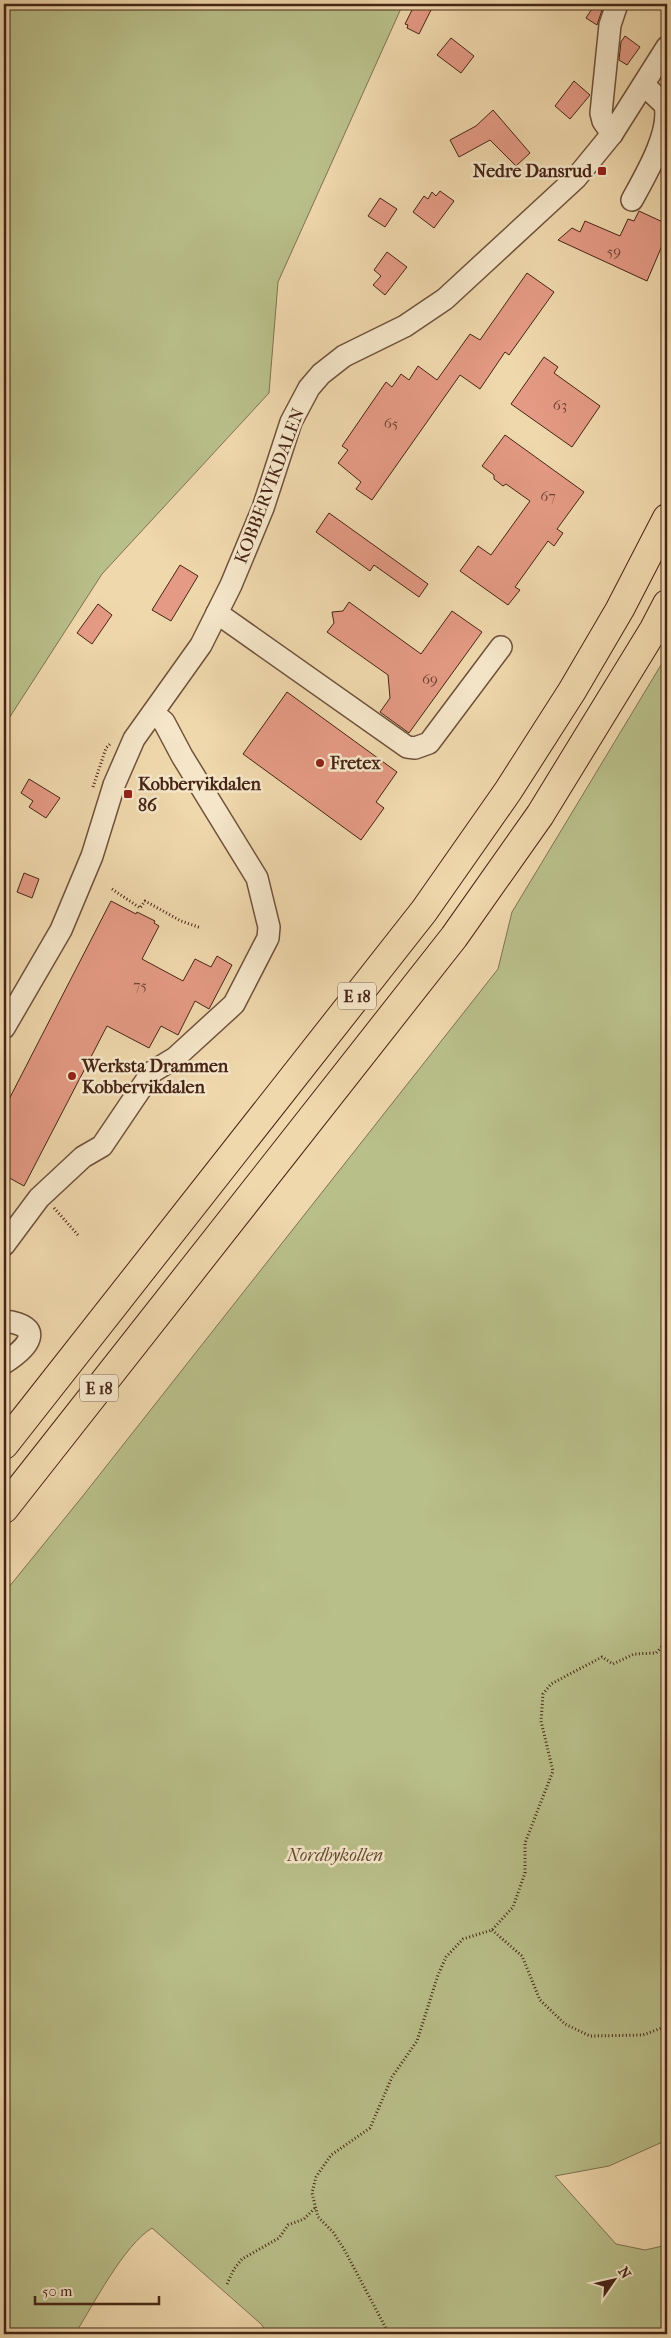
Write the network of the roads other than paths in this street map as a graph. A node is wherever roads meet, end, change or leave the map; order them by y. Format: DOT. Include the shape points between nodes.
graph roads {
  1 [pos="616,4"];
  2 [pos="667,47"];
  3 [pos="644,85"];
  4 [pos="612,134"];
  5 [pos="632,200"];
  6 [pos="667,518"];
  7 [pos="667,604"];
  8 [pos="217,612"];
  9 [pos="501,647"];
  10 [pos="153,712"];
  11 [pos="4,1028"];
  12 [pos="4,1245"];
  13 [pos="4,1321"];
  14 [pos="4,1363"];
  15 [pos="4,1445"];
  16 [pos="4,1509"];
  1 -- 4 [label="street" via="610,26 601,113 602,121"];
  2 -- 3 [label="street, KOBBERVIKDALEN"];
  3 -- 4 [label="street, KOBBERVIKDALEN"];
  3 -- 5 [label="street" via="661,99 667,112 662,138"];
  4 -- 8 [label="street, KOBBERVIKDALEN" via="576,178 445,299 405,326 344,356 321,374 291,422 260,516"];
  6 -- 15 [label="highway, E 18" via="620,609 572,691 508,791 424,910"];
  7 -- 16 [label="highway, E 18" via="540,815 454,936"];
  8 -- 9 [label="street" via="407,747 415,748 429,743"];
  8 -- 10 [label="street, KOBBERVIKDALEN" via="201,644"];
  10 -- 11 [label="street, KOBBERVIKDALEN" via="134,739 121,766 92,856 62,930"];
  10 -- 12 [label="street" via="164,722 257,878 269,927 268,938 234,1004 175,1058 152,1072 102,1146 83,1157 39,1198"];
  13 -- 14 [label="street" via="24,1327 30,1340 26,1347"];
}
